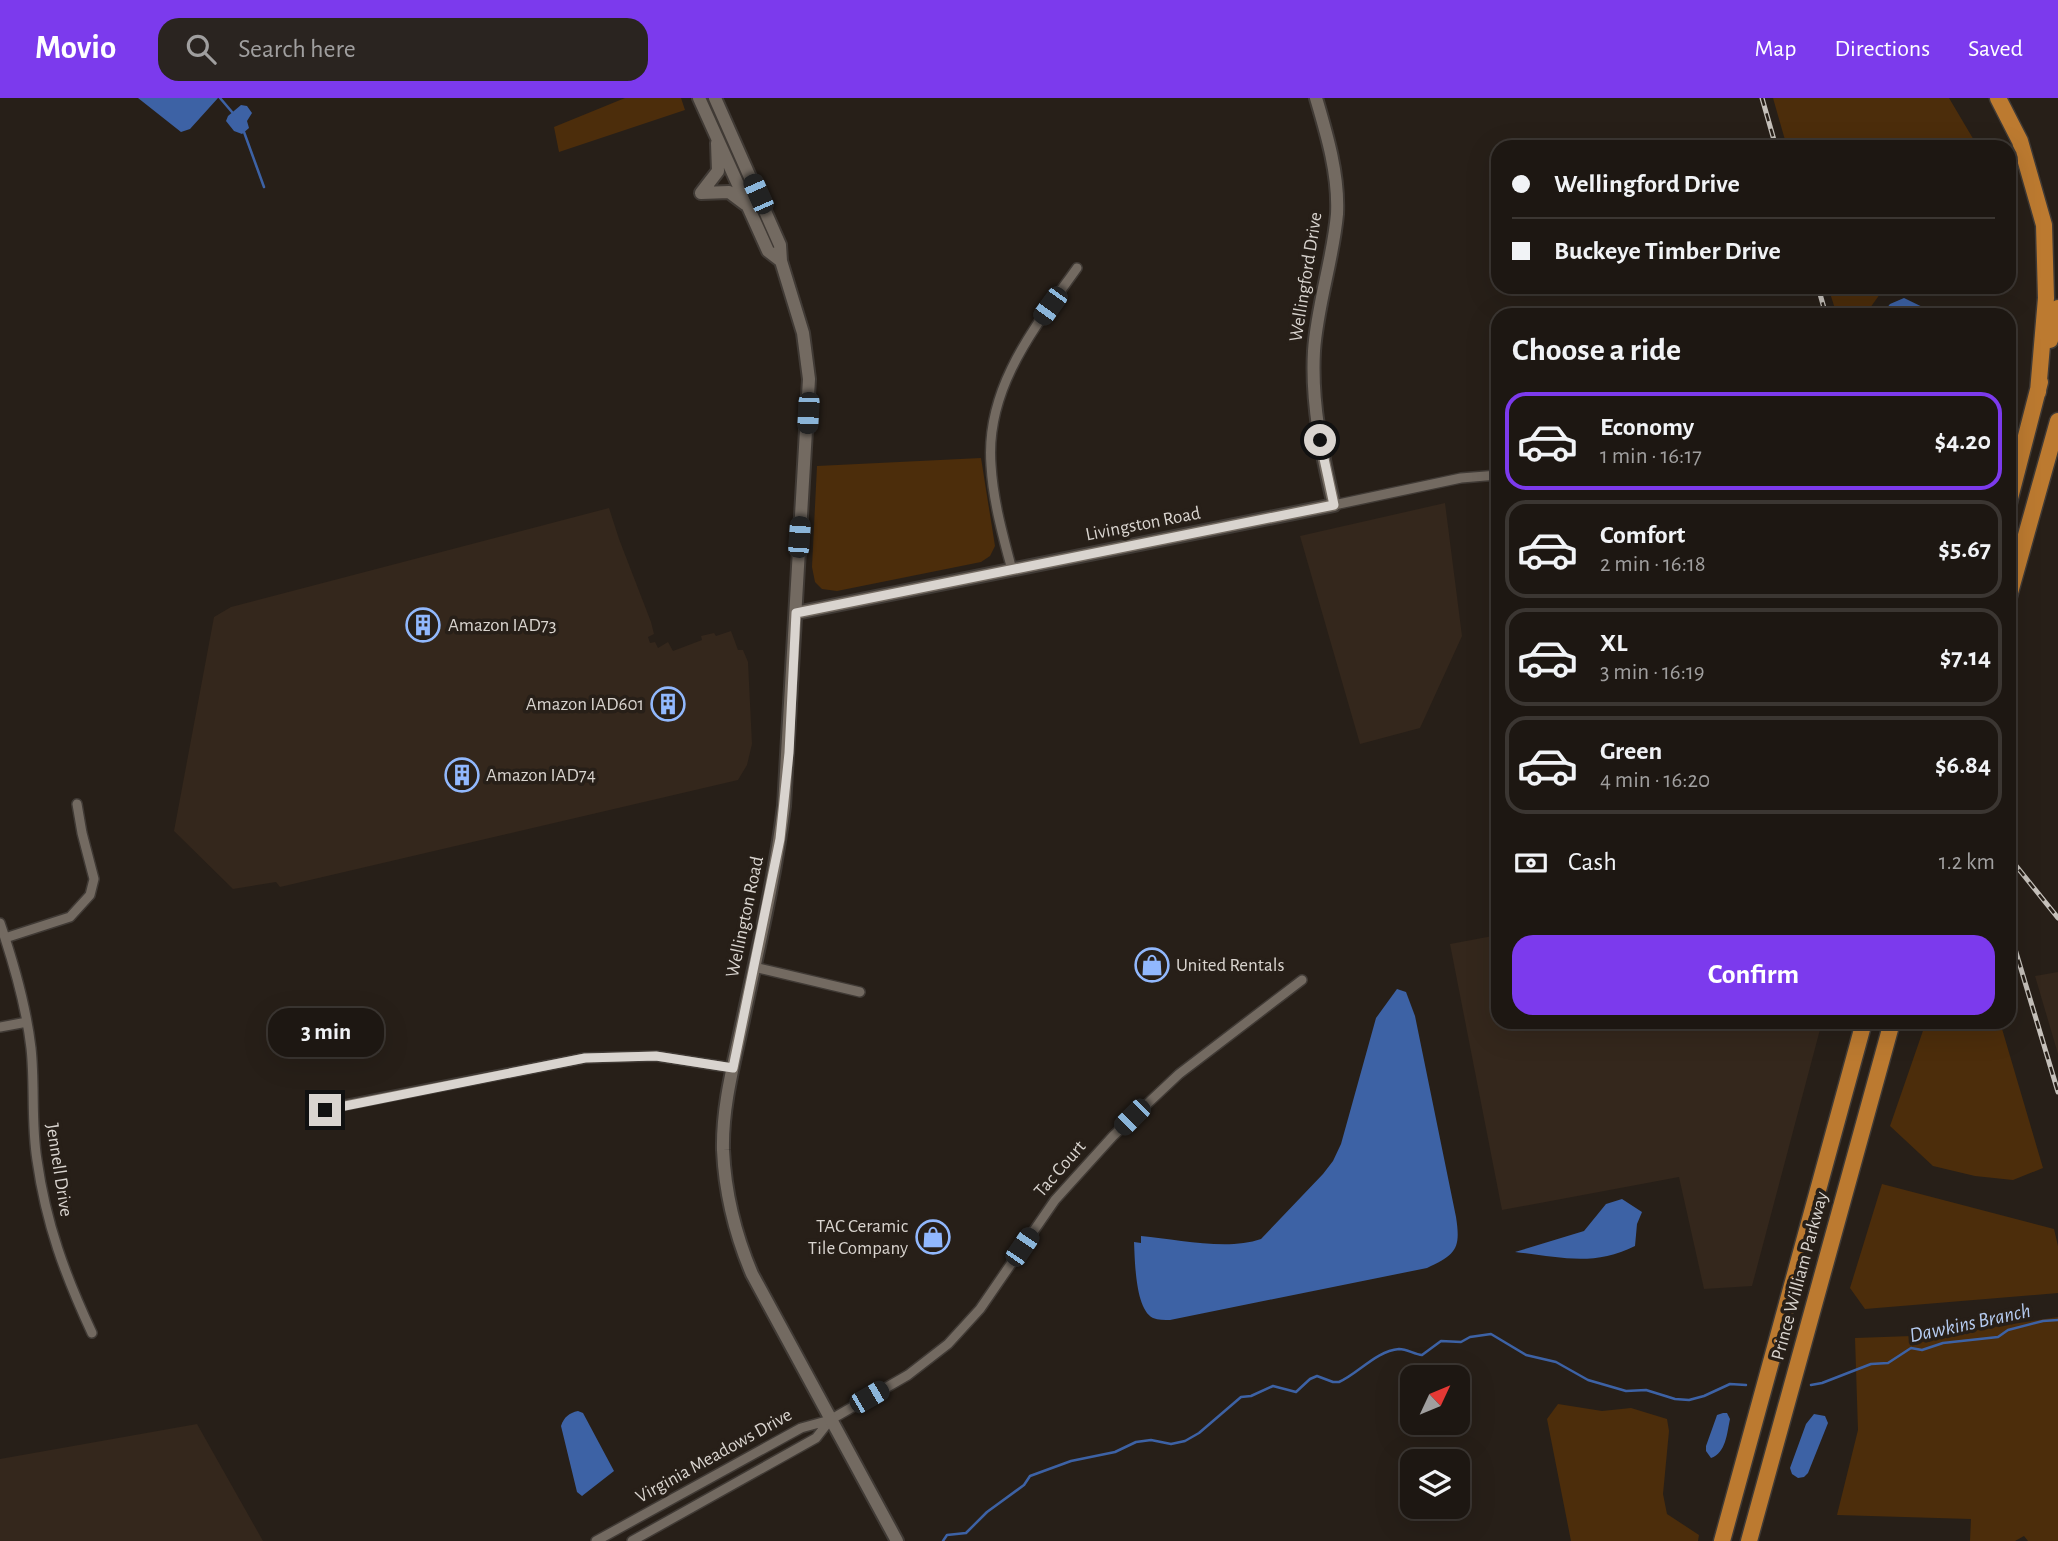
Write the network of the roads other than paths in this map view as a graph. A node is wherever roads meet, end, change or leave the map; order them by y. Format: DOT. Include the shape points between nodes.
graph roads {
  1 [pos="699,98"];
  2 [pos="715,98"];
  3 [pos="1316,98"];
  4 [pos="1998,98"];
  5 [pos="717,136"];
  6 [pos="750,211"];
  7 [pos="781,261"];
  8 [pos="1077,268"];
  9 [pos="2058,308"];
  10 [pos="2038,392"];
  11 [pos="2058,421"];
  12 [pos="2016,475"];
  13 [pos="1491,476"];
  14 [pos="1334,505"];
  15 [pos="1012,570"];
  16 [pos="2016,571"];
  17 [pos="796,613"];
  18 [pos="77,804"];
  19 [pos="0,923"];
  20 [pos="5,938"];
  21 [pos="754,967"];
  22 [pos="1302,980"];
  23 [pos="860,992"];
  24 [pos="27,1022"];
  25 [pos="0,1027"];
  26 [pos="1862,1029"];
  27 [pos="1890,1029"];
  28 [pos="733,1068"];
  29 [pos="325,1110"];
  30 [pos="92,1333"];
  31 [pos="830,1420"];
  32 [pos="596,1541"];
  33 [pos="632,1541"];
  34 [pos="897,1541"];
  35 [pos="1722,1541"];
  36 [pos="1749,1541"];
  1 -- 5 [label="main road, Wellington Road"];
  2 -- 7 [label="main road, Wellington Road" via="780,244"];
  3 -- 14 [label="main road, Wellingford Drive" via="1331,155 1337,212 1318,314 1314,366 1317,425"];
  4 -- 10 [label="highway" via="2020,141 2044,225 2046,298"];
  5 -- 6 [label="main road, Wellington Road"];
  5 -- 6 [label="main road" via="718,170 701,193 729,192"];
  6 -- 7 [label="main road, Wellington Road" via="768,251"];
  7 -- 17 [label="main road, Wellington Road" via="803,333 809,379"];
  8 -- 15 [label="street" via="1023,346 993,419 996,506"];
  9 -- 10 [label="highway"];
  10 -- 12 [label="highway"];
  11 -- 16 [label="highway"];
  13 -- 14 [label="street, Livingston Road"];
  14 -- 15 [label="main road, Livingston Road"];
  15 -- 17 [label="main road, Livingston Road"];
  17 -- 21 [label="main road, Wellington Road" via="784,806"];
  18 -- 20 [label="street" via="94,879 90,895 70,917"];
  19 -- 20 [label="street, Jennell Drive"];
  20 -- 24 [label="street, Jennell Drive"];
  21 -- 23 [label="street"];
  21 -- 28 [label="main road, Wellington Road"];
  22 -- 31 [label="street, Tac Court" via="1179,1073 1113,1136 1055,1200 980,1309 948,1344 916,1370"];
  24 -- 25 [label="street"];
  24 -- 30 [label="street, Jennell Drive" via="36,1157 48,1223"];
  26 -- 35 [label="highway, Prince William Parkway"];
  27 -- 36 [label="highway, Prince William Parkway"];
  28 -- 29 [label="street" via="656,1056 585,1058"];
  28 -- 31 [label="main road, Wellington Road" via="723,1151 735,1229 751,1274"];
  31 -- 32 [label="street, Virginia Meadows Drive" via="801,1428"];
  31 -- 33 [label="street, Virginia Meadows Drive" via="816,1438"];
  31 -- 34 [label="main road, Wellington Road"];
}
